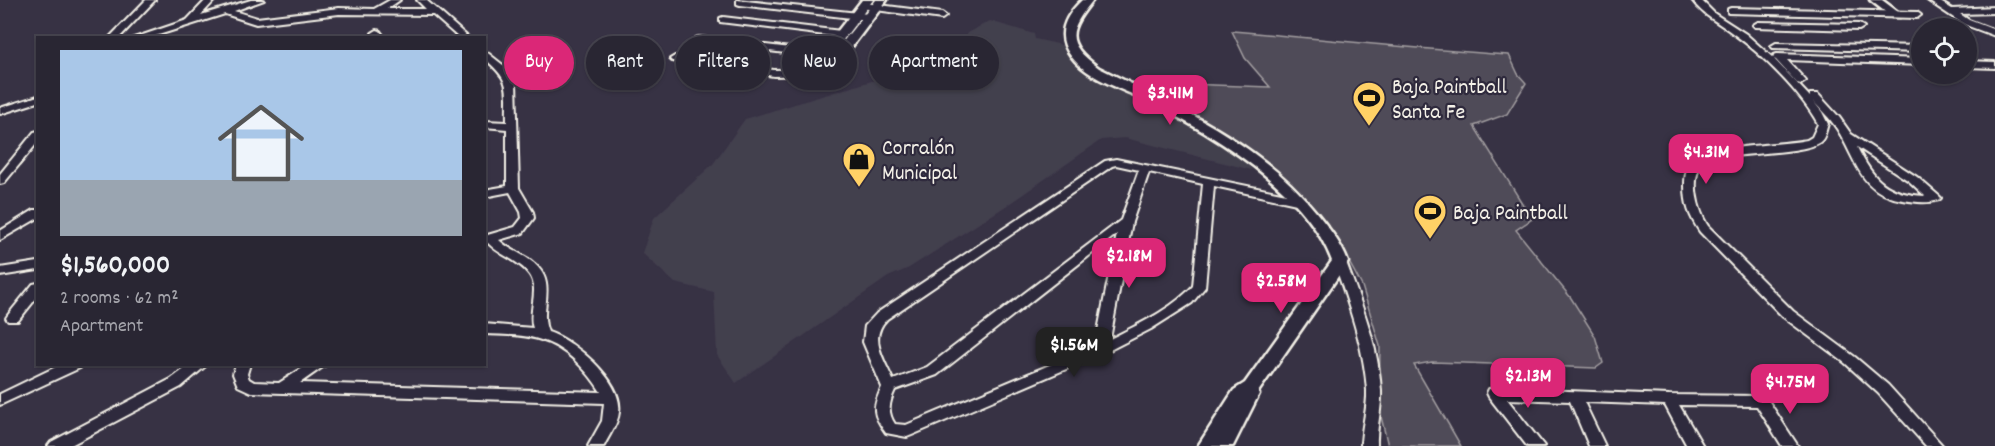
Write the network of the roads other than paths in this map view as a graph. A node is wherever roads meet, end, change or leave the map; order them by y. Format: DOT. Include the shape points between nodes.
graph roads {
  1 [pos="152,0"];
  2 [pos="211,0"];
  3 [pos="260,0"];
  4 [pos="343,0"];
  5 [pos="396,0"];
  6 [pos="421,0"];
  7 [pos="1088,0"];
  8 [pos="1696,0"];
  9 [pos="1875,0"];
  10 [pos="1931,0"];
  11 [pos="740,2"];
  12 [pos="869,8"];
  13 [pos="1731,10"];
  14 [pos="1995,10"];
  15 [pos="225,11"];
  16 [pos="339,11"];
  17 [pos="377,11"];
  18 [pos="434,12"];
  19 [pos="1826,12"];
  20 [pos="1949,12"];
  21 [pos="1896,15"];
  22 [pos="1917,15"];
  23 [pos="942,16"];
  24 [pos="723,20"];
  25 [pos="191,21"];
  26 [pos="1758,25"];
  27 [pos="1844,27"];
  28 [pos="1859,27"];
  29 [pos="1995,33"];
  30 [pos="841,34"];
  31 [pos="115,36"];
  32 [pos="144,36"];
  33 [pos="463,36"];
  34 [pos="850,36"];
  35 [pos="1776,46"];
  36 [pos="1870,48"];
  37 [pos="1911,49"];
  38 [pos="486,54"];
  39 [pos="1767,57"];
  40 [pos="1780,58"];
  41 [pos="675,59"];
  42 [pos="1911,62"];
  43 [pos="1977,64"];
  44 [pos="1995,65"];
  45 [pos="782,73"];
  46 [pos="36,100"];
  47 [pos="0,111"];
  48 [pos="486,124"];
  49 [pos="511,126"];
  50 [pos="36,136"];
  51 [pos="1847,136"];
  52 [pos="1145,168"];
  53 [pos="0,181"];
  54 [pos="1209,181"];
  55 [pos="513,188"];
  56 [pos="486,194"];
  57 [pos="1301,201"];
  58 [pos="36,214"];
  59 [pos="1126,222"];
  60 [pos="0,236"];
  61 [pos="488,240"];
  62 [pos="1340,262"];
  63 [pos="36,266"];
  64 [pos="0,272"];
  65 [pos="36,289"];
  66 [pos="13,318"];
  67 [pos="486,329"];
  68 [pos="542,333"];
  69 [pos="1101,349"];
  70 [pos="71,366"];
  71 [pos="198,366"];
  72 [pos="209,366"];
  73 [pos="242,366"];
  74 [pos="317,366"];
  75 [pos="176,383"];
  76 [pos="282,387"];
  77 [pos="890,387"];
  78 [pos="1251,388"];
  79 [pos="1574,395"];
  80 [pos="611,398"];
  81 [pos="0,400"];
  82 [pos="1669,400"];
  83 [pos="57,446"];
  84 [pos="596,446"];
  85 [pos="1208,446"];
  86 [pos="1223,446"];
  87 [pos="1369,446"];
  88 [pos="1536,446"];
  89 [pos="1597,446"];
  90 [pos="1695,446"];
  91 [pos="1790,446"];
  92 [pos="1935,446"];
  1 -- 31 [label="street"];
  2 -- 25 [label="street"];
  3 -- 15 [label="street"];
  4 -- 16 [label="street"];
  5 -- 17 [label="street"];
  6 -- 18 [label="street"];
  7 -- 57 [label="street" via="1075,15 1067,35 1075,57 1232,142"];
  8 -- 39 [label="street" via="1703,10 1728,24"];
  9 -- 21 [label="street"];
  10 -- 20 [label="street"];
  11 -- 12 [label="street"];
  12 -- 23 [label="street"];
  12 -- 30 [label="street"];
  12 -- 34 [label="street"];
  13 -- 19 [label="street"];
  14 -- 20 [label="street"];
  15 -- 16 [label="street" via="256,21"];
  15 -- 25 [label="street"];
  16 -- 17 [label="street"];
  17 -- 18 [label="street"];
  18 -- 33 [label="street"];
  19 -- 21 [label="street"];
  19 -- 27 [label="street"];
  20 -- 29 [label="street"];
  21 -- 22 [label="street"];
  24 -- 30 [label="street"];
  25 -- 32 [label="street"];
  26 -- 27 [label="street"];
  27 -- 28 [label="street"];
  27 -- 36 [label="street"];
  35 -- 36 [label="street"];
  36 -- 37 [label="street"];
  38 -- 49 [label="street" via="511,81"];
  39 -- 40 [label="street"];
  39 -- 92 [label="street" via="1817,112 1822,132 1817,139 1798,146 1719,154 1699,160 1690,177 1690,208 1704,229 1788,314 1883,389"];
  40 -- 42 [label="street"];
  40 -- 51 [label="street"];
  41 -- 45 [label="street"];
  43 -- 44 [label="street"];
  46 -- 47 [label="street"];
  48 -- 49 [label="street"];
  49 -- 55 [label="street"];
  50 -- 53 [label="street"];
  51 -- 51 [label="street" via="1863,171 1884,191 1905,198 1935,198"];
  52 -- 54 [label="street"];
  52 -- 59 [label="street"];
  52 -- 77 [label="street" via="1109,163 882,315 872,326 870,342"];
  54 -- 57 [label="street"];
  54 -- 69 [label="street" via="1199,287 1187,300 1146,326"];
  55 -- 56 [label="street"];
  55 -- 61 [label="street" via="527,212 526,225"];
  57 -- 62 [label="street"];
  58 -- 60 [label="street"];
  59 -- 69 [label="street"];
  59 -- 77 [label="street" via="932,371"];
  61 -- 68 [label="street" via="536,273 540,300 537,320"];
  62 -- 78 [label="street"];
  62 -- 87 [label="street" via="1373,373"];
  63 -- 64 [label="street"];
  65 -- 66 [label="street"];
  67 -- 68 [label="street"];
  68 -- 80 [label="street" via="562,341 579,355"];
  69 -- 77 [label="street" via="907,432 891,429 882,418 880,406"];
  70 -- 81 [label="street"];
  71 -- 75 [label="street"];
  72 -- 75 [label="street"];
  73 -- 76 [label="street" via="243,382 251,387"];
  74 -- 76 [label="street"];
  75 -- 83 [label="street"];
  76 -- 80 [label="street"];
  78 -- 85 [label="street" via="1240,395"];
  78 -- 86 [label="street" via="1250,399"];
  79 -- 82 [label="street"];
  79 -- 88 [label="street" via="1494,393"];
  79 -- 89 [label="street"];
  80 -- 84 [label="street" via="612,413"];
  82 -- 90 [label="street"];
  82 -- 91 [label="street" via="1761,401"];
}
